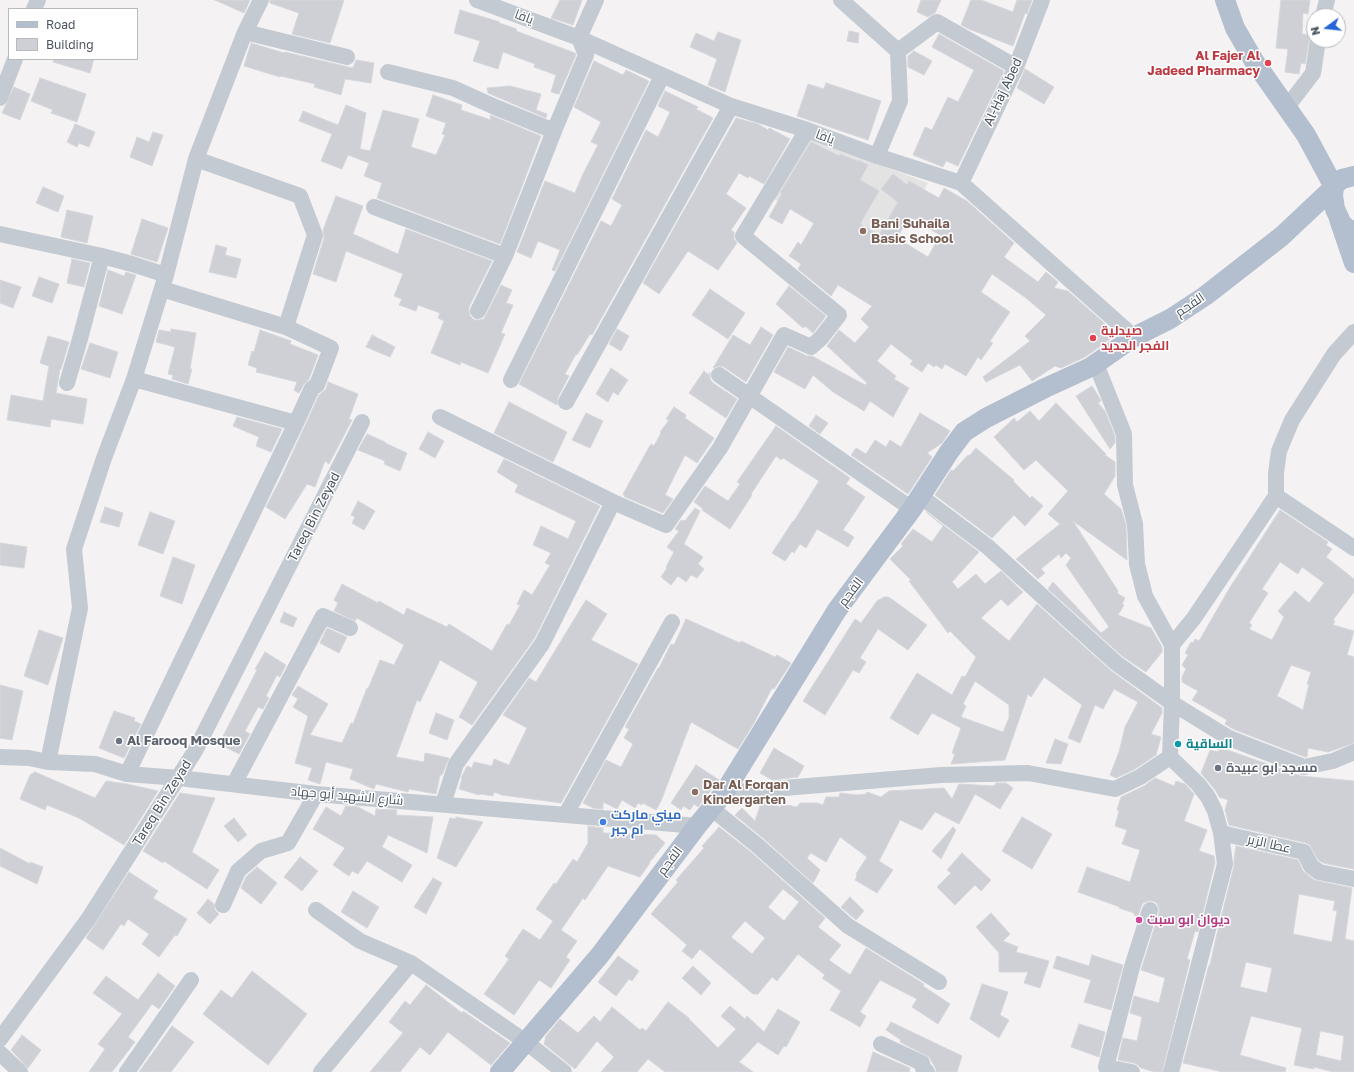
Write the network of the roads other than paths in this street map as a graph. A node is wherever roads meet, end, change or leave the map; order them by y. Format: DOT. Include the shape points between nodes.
graph roads {
  1 [pos="261,0"];
  2 [pos="476,0"];
  3 [pos="596,0"];
  4 [pos="841,0"];
  5 [pos="1042,0"];
  6 [pos="1225,0"];
  7 [pos="245,32"];
  8 [pos="580,38"];
  9 [pos="1317,48"];
  10 [pos="898,51"];
  11 [pos="347,57"];
  12 [pos="15,60"];
  13 [pos="1016,67"];
  14 [pos="388,72"];
  15 [pos="662,76"];
  16 [pos="0,98"];
  17 [pos="731,106"];
  18 [pos="1287,107"];
  19 [pos="807,130"];
  20 [pos="554,131"];
  21 [pos="1314,148"];
  22 [pos="877,156"];
  23 [pos="196,159"];
  24 [pos="1353,176"];
  25 [pos="961,183"];
  26 [pos="1334,187"];
  27 [pos="374,207"];
  28 [pos="1300,219"];
  29 [pos="1343,221"];
  30 [pos="0,234"];
  31 [pos="102,256"];
  32 [pos="505,256"];
  33 [pos="1354,263"];
  34 [pos="164,282"];
  35 [pos="478,311"];
  36 [pos="286,327"];
  37 [pos="1354,332"];
  38 [pos="1134,337"];
  39 [pos="1096,364"];
  40 [pos="719,375"];
  41 [pos="134,379"];
  42 [pos="511,380"];
  43 [pos="67,383"];
  44 [pos="749,396"];
  45 [pos="566,402"];
  46 [pos="440,417"];
  47 [pos="362,422"];
  48 [pos="296,423"];
  49 [pos="1276,496"];
  50 [pos="613,502"];
  51 [pos="916,502"];
  52 [pos="1354,548"];
  53 [pos="672,622"];
  54 [pos="350,628"];
  55 [pos="1172,645"];
  56 [pos="1172,703"];
  57 [pos="1354,752"];
  58 [pos="0,757"];
  59 [pos="1170,757"];
  60 [pos="48,762"];
  61 [pos="127,774"];
  62 [pos="179,778"];
  63 [pos="234,784"];
  64 [pos="316,794"];
  65 [pos="717,800"];
  66 [pos="443,804"];
  67 [pos="566,814"];
  68 [pos="697,826"];
  69 [pos="1221,833"];
  70 [pos="1354,879"];
  71 [pos="223,905"];
  72 [pos="316,910"];
  73 [pos="1150,910"];
  74 [pos="411,963"];
  75 [pos="190,980"];
  76 [pos="939,982"];
  77 [pos="0,1039"];
  78 [pos="526,1042"];
  79 [pos="881,1044"];
  80 [pos="0,1053"];
  81 [pos="20,1072"];
  82 [pos="127,1072"];
  83 [pos="321,1072"];
  84 [pos="500,1072"];
  85 [pos="564,1072"];
  86 [pos="927,1072"];
  87 [pos="1132,1072"];
  88 [pos="1172,1072"];
  1 -- 7 [label="street"];
  2 -- 8 [label="street, يافا"];
  3 -- 8 [label="street"];
  4 -- 10 [label="street"];
  5 -- 13 [label="street, Al-Haj Abed"];
  6 -- 18 [label="main road" via="1235,28 1250,55"];
  7 -- 11 [label="street"];
  7 -- 23 [label="street"];
  8 -- 15 [label="street, يافا"];
  8 -- 20 [label="street" via="586,55"];
  9 -- 18 [label="street" via="1314,73"];
  10 -- 13 [label="street" via="937,22"];
  10 -- 22 [label="street" via="900,101"];
  12 -- 16 [label="street"];
  13 -- 25 [label="street, Al-Haj Abed"];
  14 -- 20 [label="street" via="453,88"];
  15 -- 17 [label="street, يافا"];
  15 -- 42 [label="street"];
  17 -- 19 [label="street, يافا"];
  17 -- 45 [label="street"];
  18 -- 21 [label="main road"];
  19 -- 22 [label="street, يافا"];
  19 -- 44 [label="street" via="743,236 839,315 821,338 810,347 784,335"];
  20 -- 32 [label="street"];
  21 -- 24 [label="main road"];
  21 -- 26 [label="main road"];
  22 -- 25 [label="street, يافا"];
  23 -- 34 [label="street"];
  23 -- 36 [label="street" via="300,196 315,235"];
  24 -- 26 [label="main road, الفجم" via="1339,180"];
  25 -- 38 [label="street, يافا"];
  26 -- 28 [label="main road, الفجم"];
  26 -- 29 [label="main road" via="1333,202"];
  27 -- 32 [label="street"];
  28 -- 29 [label="main road, الفجم" via="1329,211"];
  28 -- 38 [label="main road, الفجم" via="1228,279 1170,319"];
  29 -- 33 [label="main road"];
  30 -- 31 [label="street"];
  31 -- 34 [label="street" via="132,264"];
  31 -- 43 [label="street"];
  32 -- 35 [label="street"];
  34 -- 36 [label="street"];
  34 -- 41 [label="street"];
  36 -- 48 [label="street" via="331,348 317,385 312,388"];
  37 -- 49 [label="street" via="1334,354 1292,420 1279,451"];
  38 -- 39 [label="main road, الفجم"];
  39 -- 51 [label="main road, الفجم" via="986,418 964,432"];
  39 -- 55 [label="street" via="1124,434 1124,485 1136,524 1137,564 1145,596"];
  40 -- 44 [label="street"];
  41 -- 48 [label="street"];
  41 -- 60 [label="street" via="74,549 80,608"];
  44 -- 50 [label="street" via="720,448 666,525"];
  44 -- 51 [label="street"];
  46 -- 50 [label="street"];
  47 -- 62 [label="street, Tareq Bin Zeyad"];
  48 -- 61 [label="street"];
  49 -- 52 [label="street"];
  49 -- 55 [label="street" via="1194,618"];
  50 -- 66 [label="street" via="542,644 456,764"];
  51 -- 56 [label="street" via="988,548 1116,663"];
  51 -- 65 [label="main road, الفجم" via="837,610"];
  53 -- 67 [label="street"];
  54 -- 63 [label="street" via="323,616"];
  55 -- 56 [label="street"];
  56 -- 57 [label="street" via="1229,738 1304,766 1333,761"];
  56 -- 59 [label="street"];
  58 -- 60 [label="street, شارع الشهيد أبو جهاد" via="30,758"];
  59 -- 65 [label="street" via="1140,777 1115,789 1028,773 941,775"];
  59 -- 69 [label="street" via="1208,797"];
  60 -- 61 [label="street, شارع الشهيد أبو جهاد" via="96,764"];
  61 -- 62 [label="street, شارع الشهيد أبو جهاد"];
  62 -- 63 [label="street, شارع الشهيد أبو جهاد"];
  62 -- 77 [label="street, Tareq Bin Zeyad" via="89,918"];
  63 -- 64 [label="street, شارع الشهيد أبو جهاد"];
  64 -- 66 [label="street, شارع الشهيد أبو جهاد"];
  64 -- 71 [label="street" via="288,843 261,851 238,871"];
  65 -- 68 [label="main road, الفجم"];
  65 -- 76 [label="street" via="758,846 848,926"];
  66 -- 67 [label="street, شارع الشهيد أبو جهاد"];
  67 -- 68 [label="street, شارع الشهيد أبو جهاد"];
  68 -- 78 [label="main road, الفجم" via="600,955"];
  69 -- 70 [label="street, عطا الزير" via="1304,852 1311,866 1319,872"];
  69 -- 88 [label="street" via="1225,864"];
  72 -- 74 [label="street" via="360,941"];
  73 -- 87 [label="street" via="1106,1066"];
  74 -- 78 [label="street"];
  74 -- 83 [label="street"];
  75 -- 82 [label="street"];
  78 -- 84 [label="main road, الفجم"];
  78 -- 85 [label="street"];
  79 -- 86 [label="street" via="922,1063"];
  80 -- 81 [label="street"];
}
